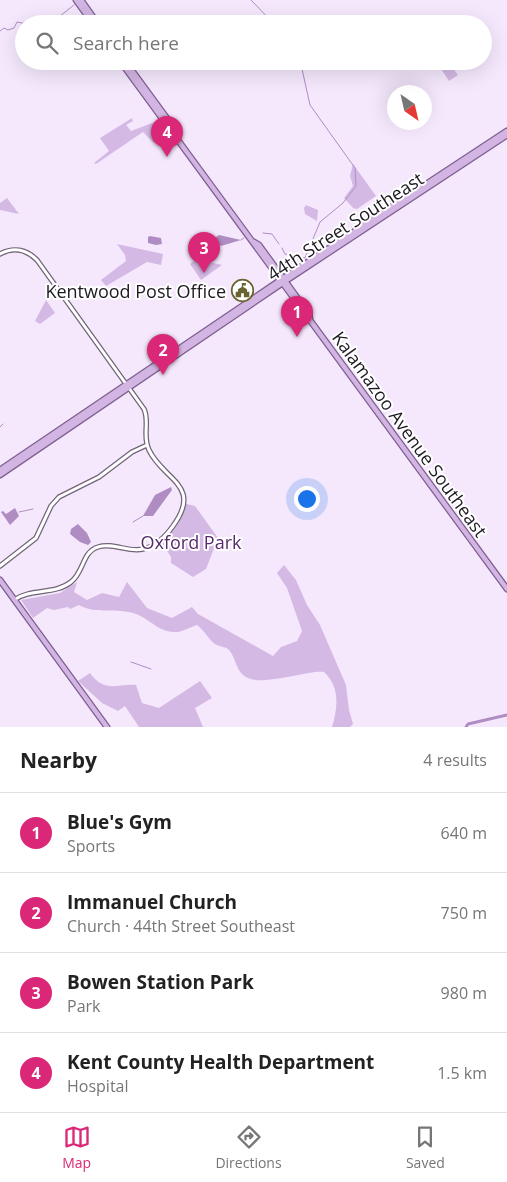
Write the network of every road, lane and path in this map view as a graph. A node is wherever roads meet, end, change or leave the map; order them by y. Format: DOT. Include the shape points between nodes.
graph roads {
  1 [pos="80,1"];
  2 [pos="89,15"];
  3 [pos="91,15"];
  4 [pos="127,70"];
  5 [pos="131,70"];
  6 [pos="132,70"];
  7 [pos="139,80"];
  8 [pos="140,88"];
  9 [pos="153,98"];
  10 [pos="506,133"];
  11 [pos="178,137"];
  12 [pos="433,180"];
  13 [pos="431,186"];
  14 [pos="407,197"];
  15 [pos="405,203"];
  16 [pos="396,204"];
  17 [pos="394,210"];
  18 [pos="365,227"];
  19 [pos="253,242"];
  20 [pos="336,246"];
  21 [pos="258,251"];
  22 [pos="264,253"];
  23 [pos="0,254"];
  24 [pos="314,260"];
  25 [pos="282,281"];
  26 [pos="301,310"];
  27 [pos="235,311"];
  28 [pos="307,312"];
  29 [pos="233,317"];
  30 [pos="226,318"];
  31 [pos="310,319"];
  32 [pos="223,324"];
  33 [pos="186,345"];
  34 [pos="184,351"];
  35 [pos="164,360"];
  36 [pos="156,370"];
  37 [pos="129,386"];
  38 [pos="89,412"];
  39 [pos="44,441"];
  40 [pos="147,445"];
  41 [pos="42,447"];
  42 [pos="25,453"];
  43 [pos="22,460"];
  44 [pos="0,470"];
  45 [pos="0,475"];
  46 [pos="0,566"];
  47 [pos="0,580"];
  48 [pos="507,589"];
  49 [pos="14,600"];
  50 [pos="107,727"];
  1 -- 2 [label="main road"];
  1 -- 3 [label="main road"];
  4 -- 8 [label="main road, Kalamazoo Avenue Southeast"];
  5 -- 7 [label="main road"];
  6 -- 7 [label="main road, Kalamazoo Avenue Southeast"];
  7 -- 9 [label="main road, Kalamazoo Avenue Southeast"];
  8 -- 9 [label="main road"];
  8 -- 11 [label="main road, Kalamazoo Avenue Southeast"];
  9 -- 11 [label="main road, Kalamazoo Avenue Southeast"];
  10 -- 12 [label="main road, 44th Street Southeast"];
  10 -- 13 [label="main road, 44th Street Southeast"];
  11 -- 19 [label="main road, Kalamazoo Avenue Southeast"];
  12 -- 13 [label="main road"];
  12 -- 14 [label="main road, 44th Street Southeast"];
  13 -- 15 [label="main road, 44th Street Southeast"];
  14 -- 15 [label="main road"];
  14 -- 16 [label="main road, 44th Street Southeast"];
  15 -- 17 [label="main road, 44th Street Southeast"];
  16 -- 17 [label="main road"];
  16 -- 18 [label="main road, 44th Street Southeast"];
  17 -- 18 [label="main road, 44th Street Southeast"];
  18 -- 20 [label="main road, 44th Street Southeast"];
  18 -- 20 [label="main road, 44th Street Southeast"];
  19 -- 21 [label="main road, Kalamazoo Avenue Southeast"];
  19 -- 22 [label="main road, Kalamazoo Avenue Southeast"];
  20 -- 24 [label="main road, 44th Street Southeast"];
  20 -- 24 [label="main road, 44th Street Southeast"];
  21 -- 22 [label="main road"];
  21 -- 25 [label="main road, Kalamazoo Avenue Southeast"];
  22 -- 25 [label="main road, Kalamazoo Avenue Southeast"];
  23 -- 37 [label="street" via="14,249 35,258"];
  24 -- 25 [label="main road, 44th Street Southeast"];
  25 -- 26 [label="main road, Kalamazoo Avenue Southeast"];
  25 -- 27 [label="main road, 44th Street Southeast"];
  25 -- 28 [label="main road, Kalamazoo Avenue Southeast"];
  25 -- 29 [label="main road, 44th Street Southeast"];
  26 -- 28 [label="main road"];
  26 -- 31 [label="main road, Kalamazoo Avenue Southeast"];
  27 -- 29 [label="main road"];
  27 -- 30 [label="main road, 44th Street Southeast"];
  28 -- 31 [label="main road, Kalamazoo Avenue Southeast"];
  29 -- 32 [label="main road, 44th Street Southeast"];
  30 -- 32 [label="main road"];
  30 -- 33 [label="main road, 44th Street Southeast"];
  31 -- 48 [label="main road, Kalamazoo Avenue Southeast"];
  32 -- 34 [label="main road, 44th Street Southeast"];
  33 -- 34 [label="main road"];
  33 -- 35 [label="main road, 44th Street Southeast"];
  34 -- 36 [label="main road, 44th Street Southeast"];
  35 -- 36 [label="main road"];
  35 -- 37 [label="main road, 44th Street Southeast"];
  36 -- 37 [label="main road, 44th Street Southeast"];
  37 -- 38 [label="main road, 44th Street Southeast"];
  37 -- 40 [label="street" via="146,413"];
  38 -- 39 [label="main road, 44th Street Southeast"];
  38 -- 41 [label="main road"];
  39 -- 41 [label="main road"];
  39 -- 42 [label="main road, 44th Street Southeast"];
  40 -- 46 [label="street" via="99,477 59,497 51,506 36,538"];
  40 -- 49 [label="street" via="182,492 182,509 166,535 138,550 109,546 95,548 86,555 78,575 67,585 21,595"];
  41 -- 43 [label="main road"];
  42 -- 43 [label="main road"];
  42 -- 44 [label="main road, 44th Street Southeast"];
  43 -- 45 [label="main road"];
  47 -- 49 [label="main road"];
  49 -- 50 [label="main road"];
}
